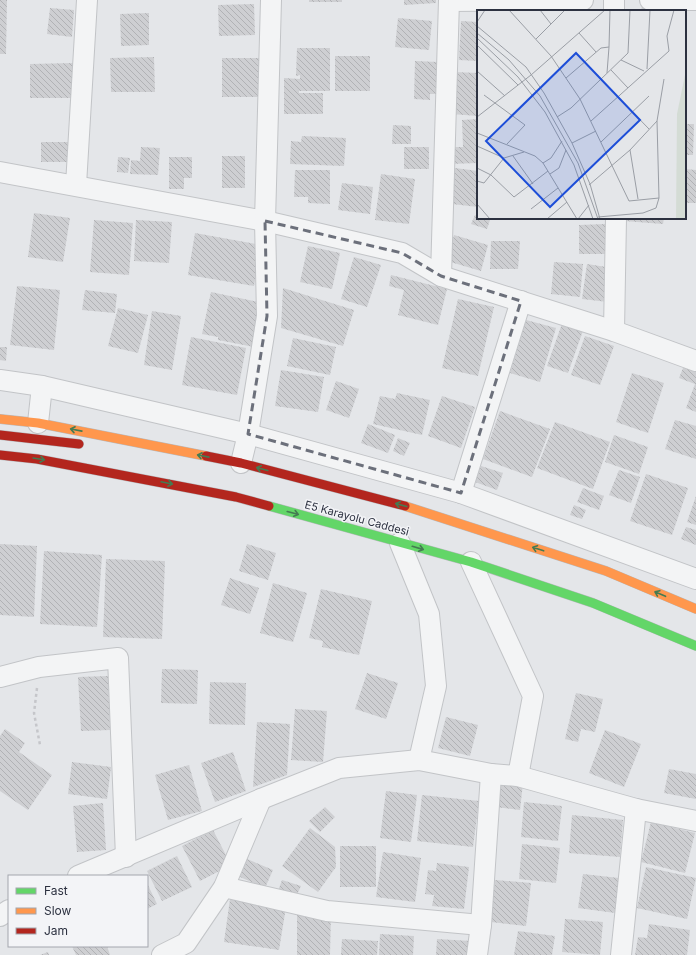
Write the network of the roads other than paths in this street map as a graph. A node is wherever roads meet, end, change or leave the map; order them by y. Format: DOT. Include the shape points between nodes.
graph roads {
  1 [pos="87,0"];
  2 [pos="270,0"];
  3 [pos="583,0"];
  4 [pos="650,0"];
  5 [pos="696,0"];
  6 [pos="449,1"];
  7 [pos="0,172"];
  8 [pos="76,185"];
  9 [pos="616,219"];
  10 [pos="265,220"];
  11 [pos="441,276"];
  12 [pos="521,301"];
  13 [pos="614,331"];
  14 [pos="696,361"];
  15 [pos="0,380"];
  16 [pos="42,386"];
  17 [pos="0,419"];
  18 [pos="38,422"];
  19 [pos="248,434"];
  20 [pos="0,435"];
  21 [pos="154,446"];
  22 [pos="0,455"];
  23 [pos="241,463"];
  24 [pos="461,493"];
  25 [pos="400,542"];
  26 [pos="471,562"];
  27 [pos="696,579"];
  28 [pos="696,609"];
  29 [pos="696,646"];
  30 [pos="0,677"];
  31 [pos="419,760"];
  32 [pos="491,774"];
  33 [pos="518,776"];
  34 [pos="261,799"];
  35 [pos="636,809"];
  36 [pos="696,821"];
  37 [pos="126,857"];
  38 [pos="81,875"];
  39 [pos="224,887"];
  40 [pos="481,925"];
  41 [pos="187,949"];
  42 [pos="162,955"];
  43 [pos="477,955"];
  44 [pos="621,955"];
  1 -- 8 [label="street"];
  2 -- 10 [label="street"];
  3 -- 6 [label="street"];
  4 -- 5 [label="street"];
  6 -- 11 [label="street"];
  7 -- 8 [label="street"];
  8 -- 10 [label="street"];
  9 -- 13 [label="street"];
  10 -- 11 [label="street" via="402,253"];
  10 -- 19 [label="street" via="267,316"];
  11 -- 12 [label="street"];
  12 -- 13 [label="street"];
  12 -- 24 [label="street"];
  13 -- 14 [label="street"];
  15 -- 16 [label="street"];
  16 -- 18 [label="street"];
  16 -- 19 [label="street"];
  17 -- 18 [label="highway"];
  21 -- 18 [label="highway, one-way"];
  19 -- 23 [label="street"];
  19 -- 24 [label="street"];
  20 -- 21 [label="highway" via="73,443"];
  23 -- 21 [label="highway, one-way"];
  22 -- 25 [label="highway, E5 Karayolu Caddesi, one-way" via="37,459 236,497"];
  28 -- 23 [label="highway, one-way" via="606,571 482,530 408,507"];
  24 -- 27 [label="street"];
  25 -- 26 [label="highway, E5 Karayolu Caddesi, one-way"];
  25 -- 31 [label="street" via="429,614 436,686"];
  26 -- 29 [label="highway, E5 Karayolu Caddesi" via="592,603"];
  26 -- 33 [label="street" via="533,696"];
  30 -- 37 [label="street" via="39,668 118,658"];
  31 -- 32 [label="street"];
  31 -- 34 [label="street" via="339,768"];
  32 -- 33 [label="street"];
  32 -- 40 [label="street"];
  33 -- 35 [label="street"];
  34 -- 37 [label="street"];
  34 -- 39 [label="street"];
  35 -- 36 [label="street"];
  35 -- 44 [label="street"];
  37 -- 38 [label="street"];
  39 -- 40 [label="street" via="327,911"];
  39 -- 41 [label="street"];
  40 -- 43 [label="street"];
  41 -- 42 [label="street"];
}
